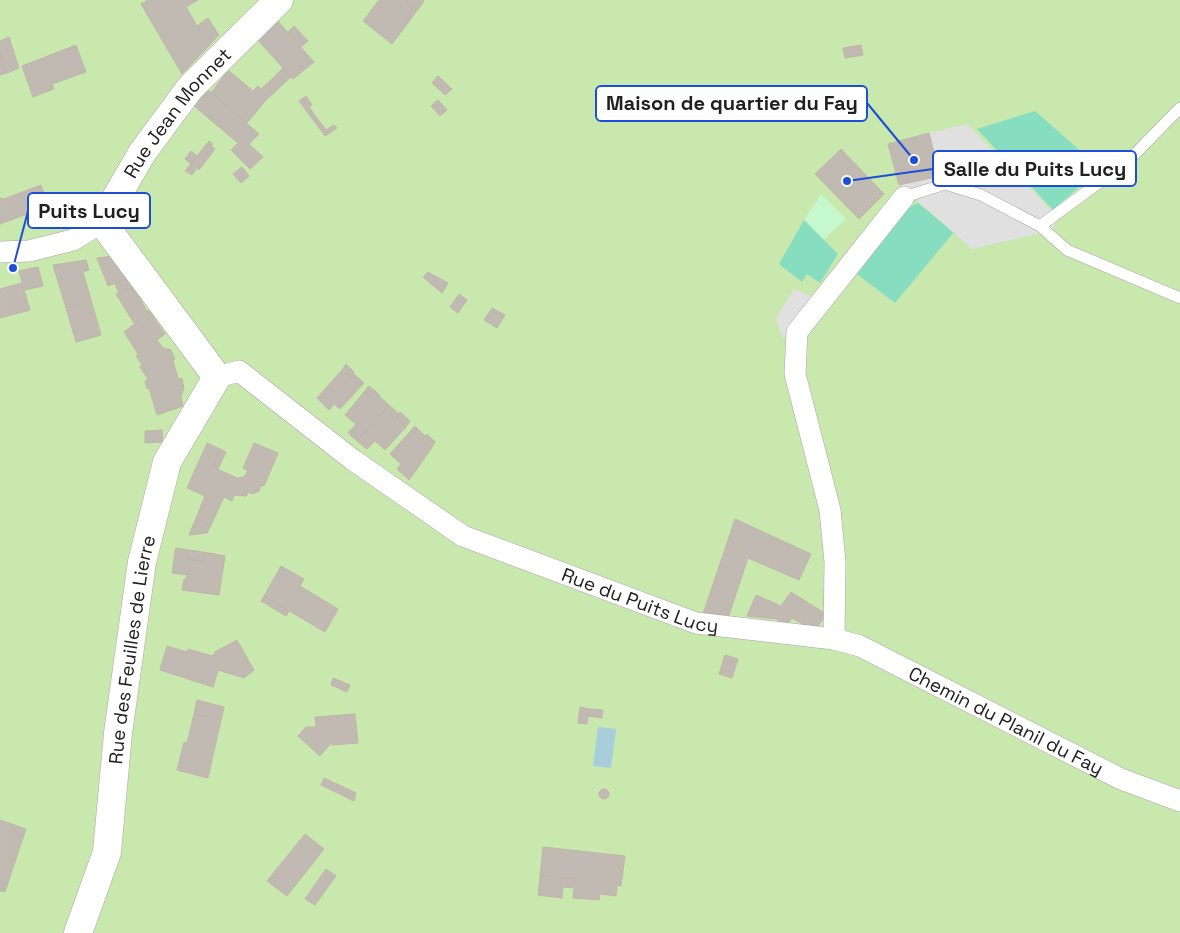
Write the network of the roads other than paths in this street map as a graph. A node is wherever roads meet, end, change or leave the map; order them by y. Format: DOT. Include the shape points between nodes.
graph roads {
  1 [pos="279,0"];
  2 [pos="1180,108"];
  3 [pos="904,196"];
  4 [pos="102,222"];
  5 [pos="1040,226"];
  6 [pos="0,252"];
  7 [pos="1180,298"];
  8 [pos="217,377"];
  9 [pos="834,639"];
  10 [pos="1180,801"];
  11 [pos="78,933"];
  1 -- 4 [label="street, Rue Jean Monnet" via="190,88 142,153"];
  2 -- 5 [label="lane" via="1127,162"];
  3 -- 5 [label="lane" via="946,184 981,194"];
  3 -- 9 [label="street" via="796,332 795,374 830,510 835,562"];
  4 -- 6 [label="street, Rue Jean Monnet" via="73,240 29,251"];
  4 -- 8 [label="street"];
  5 -- 7 [label="lane" via="1067,250"];
  8 -- 9 [label="street, Rue du Puits Lucy" via="239,371 353,460 463,536 696,623"];
  8 -- 11 [label="street, Rue des Feuilles de Lierre" via="167,462 142,562 118,733 107,852"];
  9 -- 10 [label="street, Chemin du Planil du Fay" via="860,646 1121,779"];
}
